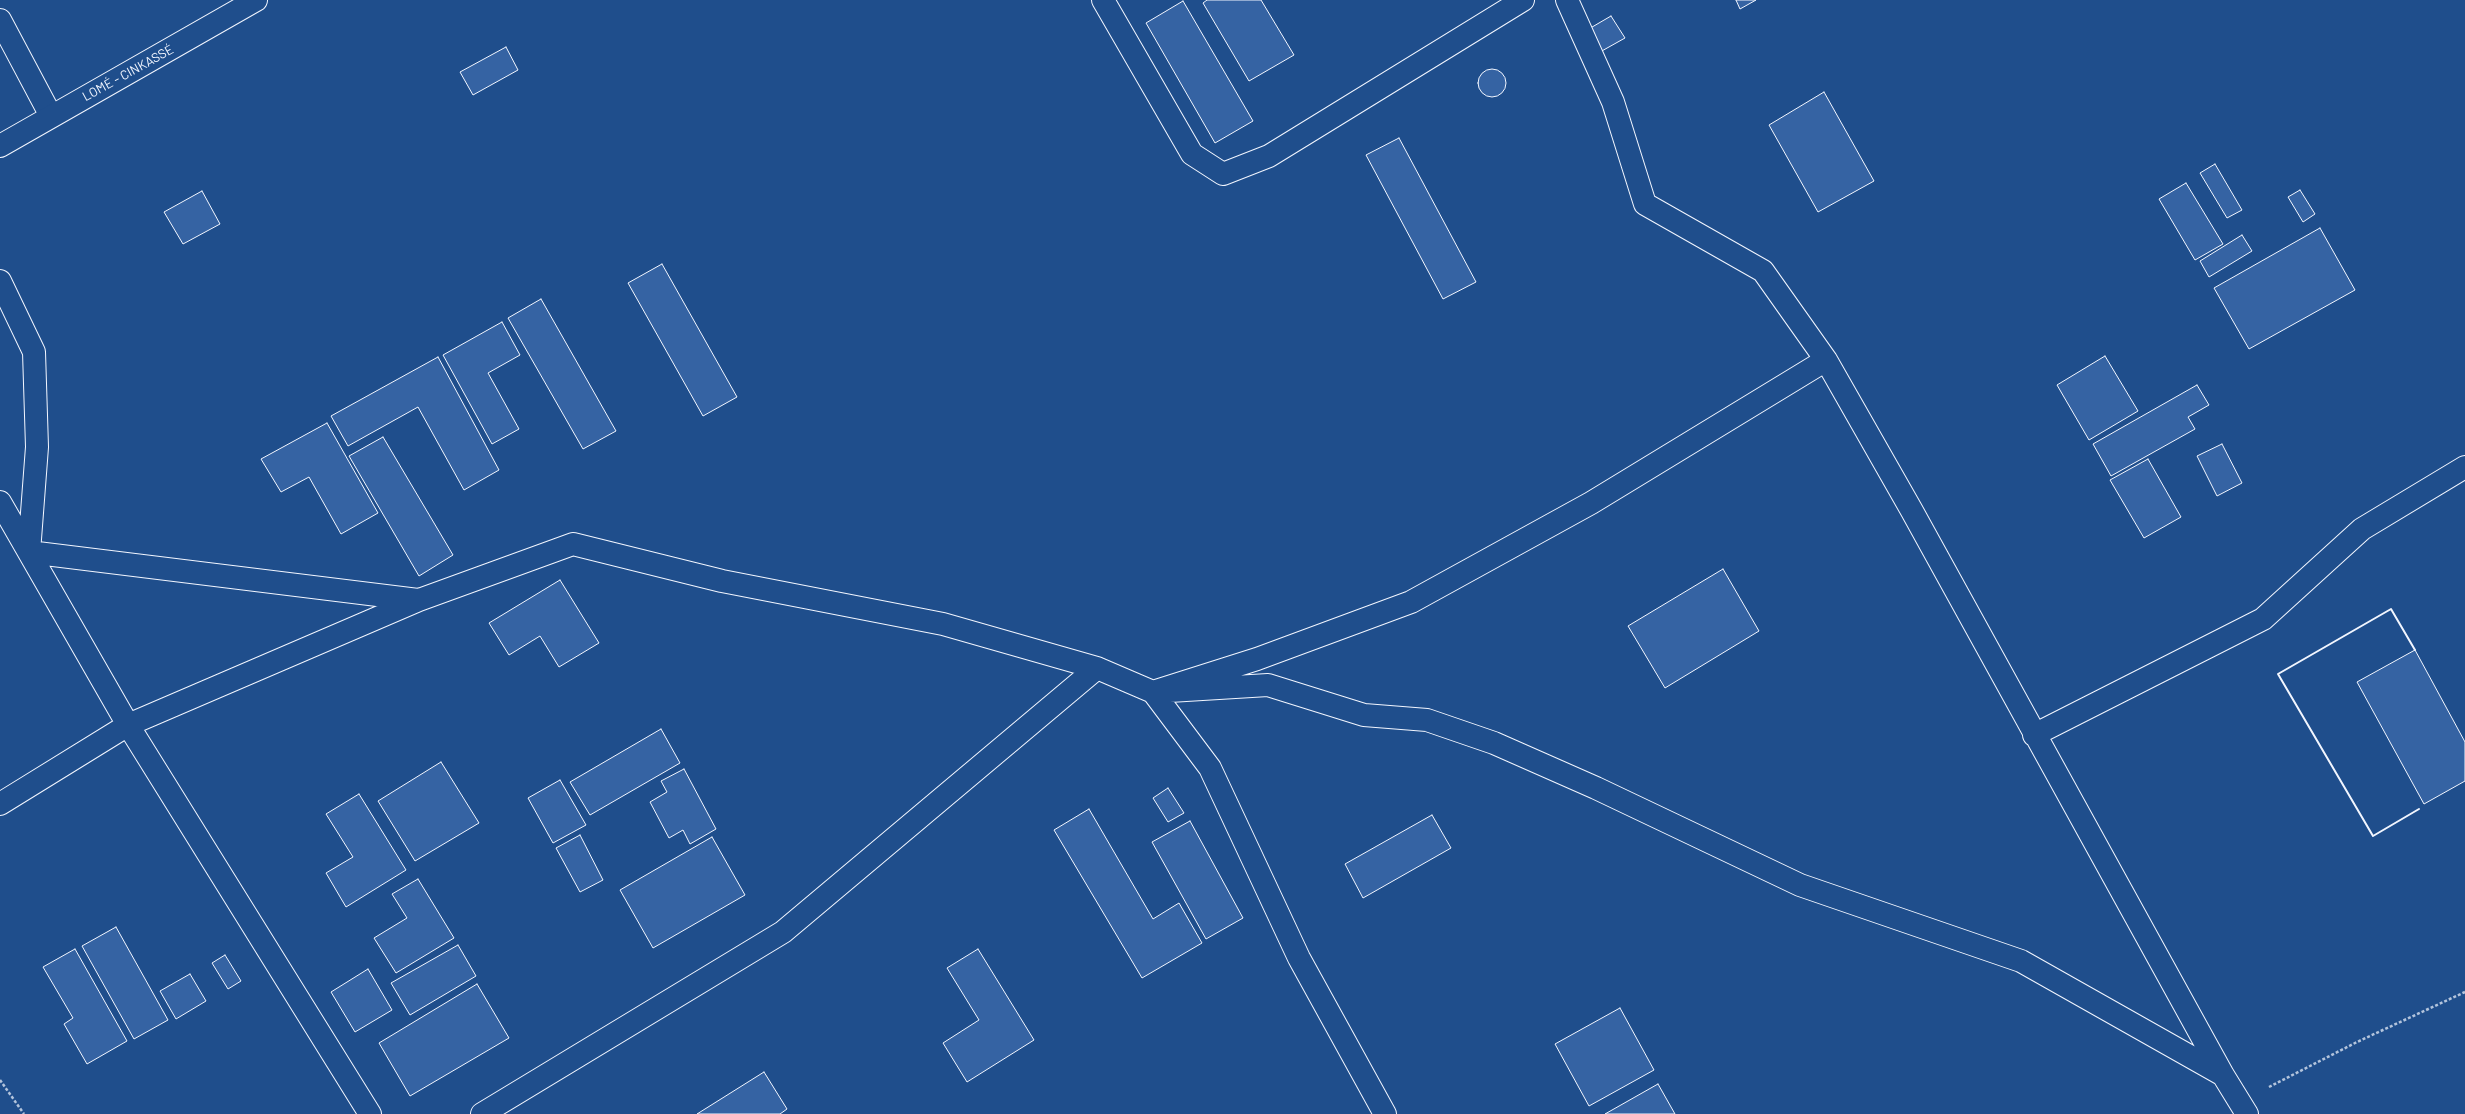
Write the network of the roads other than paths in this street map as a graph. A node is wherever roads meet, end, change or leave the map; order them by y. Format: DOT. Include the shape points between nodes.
graph roads {
  1 [pos="256,0"];
  2 [pos="1103,0"];
  3 [pos="1523,0"];
  4 [pos="1567,0"];
  5 [pos="0,20"];
  6 [pos="51,116"];
  7 [pos="0,146"];
  8 [pos="0,281"];
  9 [pos="1826,360"];
  10 [pos="2465,467"];
  11 [pos="0,502"];
  12 [pos="29,552"];
  13 [pos="419,600"];
  14 [pos="1097,668"];
  15 [pos="1152,692"];
  16 [pos="128,725"];
  17 [pos="2034,735"];
  18 [pos="0,804"];
  19 [pos="2223,1075"];
  20 [pos="2244,1109"];
  21 [pos="370,1114"];
  22 [pos="482,1114"];
  23 [pos="1385,1114"];
  1 -- 6 [label="main road, LOMÉ - CINKASSÉ"];
  2 -- 3 [label="main road" via="1192,154 1223,174 1270,156"];
  4 -- 9 [label="main road" via="1613,102 1645,204 1763,271"];
  5 -- 6 [label="main road"];
  6 -- 7 [label="main road, LOMÉ - CINKASSÉ"];
  8 -- 12 [label="main road" via="34,352 38,447"];
  9 -- 15 [label="main road" via="1591,503 1411,602 1257,659"];
  9 -- 17 [label="main road"];
  10 -- 17 [label="main road" via="2362,529 2263,619"];
  11 -- 12 [label="main road"];
  12 -- 13 [label="main road"];
  12 -- 16 [label="main road"];
  13 -- 14 [label="main road" via="573,544 722,581 943,624"];
  13 -- 16 [label="main road"];
  14 -- 15 [label="main road"];
  14 -- 22 [label="main road" via="783,932"];
  15 -- 19 [label="main road" via="1268,685 1364,715 1427,720 1494,743 1596,788 1800,885 2021,961"];
  15 -- 23 [label="main road" via="1210,768 1298,958"];
  16 -- 18 [label="main road"];
  16 -- 21 [label="main road"];
  17 -- 19 [label="main road"];
  19 -- 20 [label="main road"];
}
